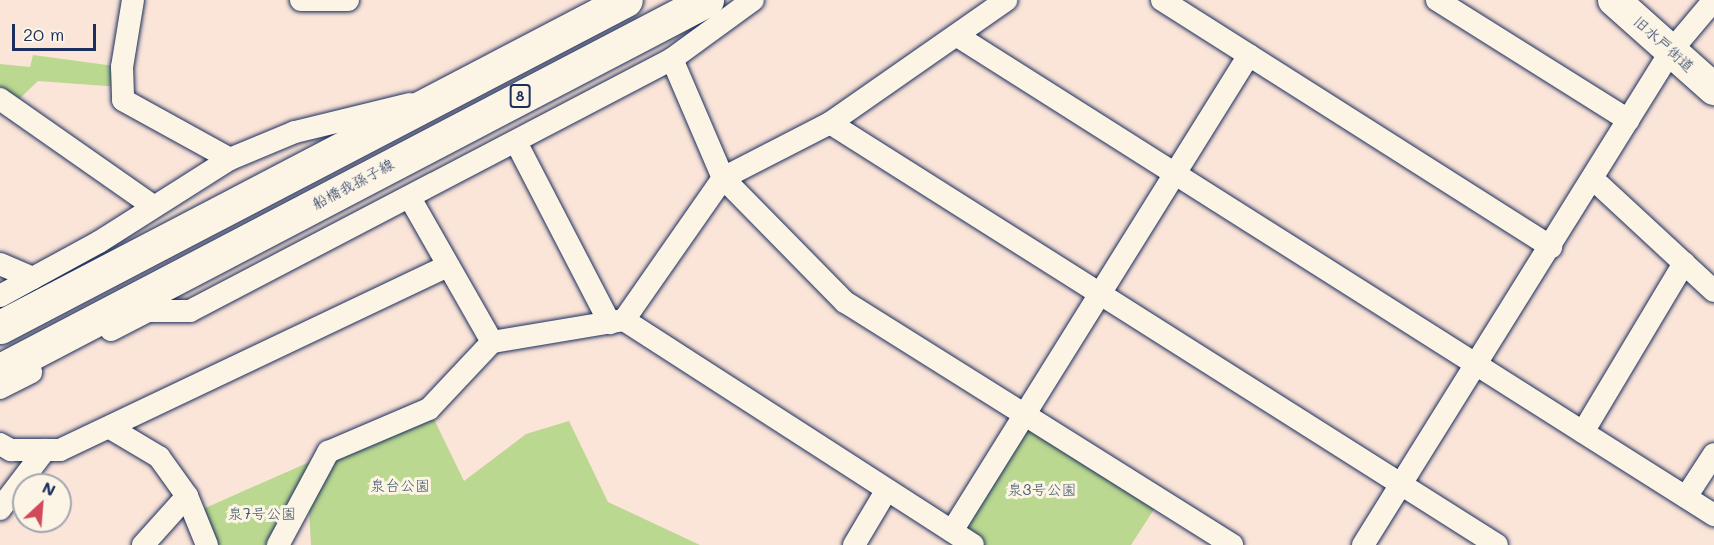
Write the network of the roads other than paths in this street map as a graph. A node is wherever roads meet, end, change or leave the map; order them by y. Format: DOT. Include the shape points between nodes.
graph roads {
  1 [pos="133,0"];
  2 [pos="301,0"];
  3 [pos="348,0"];
  4 [pos="626,0"];
  5 [pos="707,0"];
  6 [pos="753,0"];
  7 [pos="1006,0"];
  8 [pos="1162,0"];
  9 [pos="1437,0"];
  10 [pos="1614,0"];
  11 [pos="1714,0"];
  12 [pos="959,38"];
  13 [pos="1671,51"];
  14 [pos="1249,55"];
  15 [pos="672,59"];
  16 [pos="1714,89"];
  17 [pos="0,99"];
  18 [pos="432,99"];
  19 [pos="1628,120"];
  20 [pos="830,123"];
  21 [pos="516,142"];
  22 [pos="230,159"];
  23 [pos="1175,174"];
  24 [pos="723,178"];
  25 [pos="1593,179"];
  26 [pos="410,198"];
  27 [pos="153,206"];
  28 [pos="1551,247"];
  29 [pos="1684,263"];
  30 [pos="0,264"];
  31 [pos="445,267"];
  32 [pos="33,278"];
  33 [pos="1714,291"];
  34 [pos="0,297"];
  35 [pos="1098,297"];
  36 [pos="617,321"];
  37 [pos="0,327"];
  38 [pos="492,342"];
  39 [pos="1477,365"];
  40 [pos="0,370"];
  41 [pos="0,388"];
  42 [pos="1024,415"];
  43 [pos="112,429"];
  44 [pos="1583,432"];
  45 [pos="0,444"];
  46 [pos="45,450"];
  47 [pos="1714,454"];
  48 [pos="1401,485"];
  49 [pos="886,491"];
  50 [pos="187,496"];
  51 [pos="1686,497"];
  52 [pos="0,509"];
  53 [pos="1714,514"];
  54 [pos="952,531"];
  55 [pos="143,545"];
  56 [pos="207,545"];
  57 [pos="279,545"];
  58 [pos="854,545"];
  59 [pos="973,545"];
  60 [pos="1232,545"];
  61 [pos="1363,545"];
  62 [pos="1497,545"];
  1 -- 22 [label="street" via="122,67 123,100"];
  2 -- 3 [label="street"];
  4 -- 18 [label="main road"];
  5 -- 40 [label="main road, 船橋我孫子線 / 8"];
  6 -- 15 [label="street"];
  7 -- 12 [label="street"];
  8 -- 14 [label="street"];
  9 -- 19 [label="street"];
  10 -- 13 [label="street, 旧水戸街道"];
  11 -- 13 [label="street"];
  12 -- 20 [label="street"];
  12 -- 23 [label="street"];
  13 -- 16 [label="street, 旧水戸街道"];
  13 -- 19 [label="street"];
  14 -- 23 [label="street"];
  14 -- 28 [label="street"];
  15 -- 21 [label="street"];
  15 -- 24 [label="street"];
  17 -- 27 [label="street"];
  18 -- 22 [label="street" via="345,117"];
  18 -- 37 [label="main road"];
  19 -- 25 [label="street"];
  20 -- 24 [label="street"];
  20 -- 35 [label="street"];
  21 -- 26 [label="street"];
  21 -- 36 [label="street"];
  22 -- 27 [label="street"];
  23 -- 35 [label="street"];
  23 -- 39 [label="street"];
  24 -- 36 [label="street"];
  24 -- 42 [label="street" via="845,302"];
  25 -- 28 [label="street"];
  25 -- 29 [label="street"];
  26 -- 31 [label="street"];
  26 -- 41 [label="street" via="190,311 148,311"];
  27 -- 32 [label="street"];
  28 -- 39 [label="street"];
  29 -- 33 [label="street"];
  29 -- 44 [label="street"];
  30 -- 32 [label="street"];
  31 -- 38 [label="street"];
  31 -- 43 [label="street"];
  32 -- 34 [label="street"];
  35 -- 42 [label="street"];
  35 -- 48 [label="street"];
  36 -- 38 [label="street"];
  36 -- 49 [label="street"];
  38 -- 57 [label="street" via="429,409 328,452"];
  39 -- 44 [label="street"];
  39 -- 48 [label="street"];
  42 -- 54 [label="street"];
  42 -- 60 [label="street"];
  43 -- 46 [label="street" via="60,450"];
  43 -- 50 [label="street" via="159,457"];
  44 -- 51 [label="street"];
  45 -- 46 [label="street" via="11,450"];
  46 -- 52 [label="street"];
  47 -- 51 [label="street"];
  48 -- 61 [label="street"];
  48 -- 62 [label="street"];
  49 -- 54 [label="street"];
  49 -- 58 [label="street"];
  50 -- 55 [label="street"];
  50 -- 56 [label="street"];
  51 -- 53 [label="street"];
  54 -- 59 [label="street"];
}
